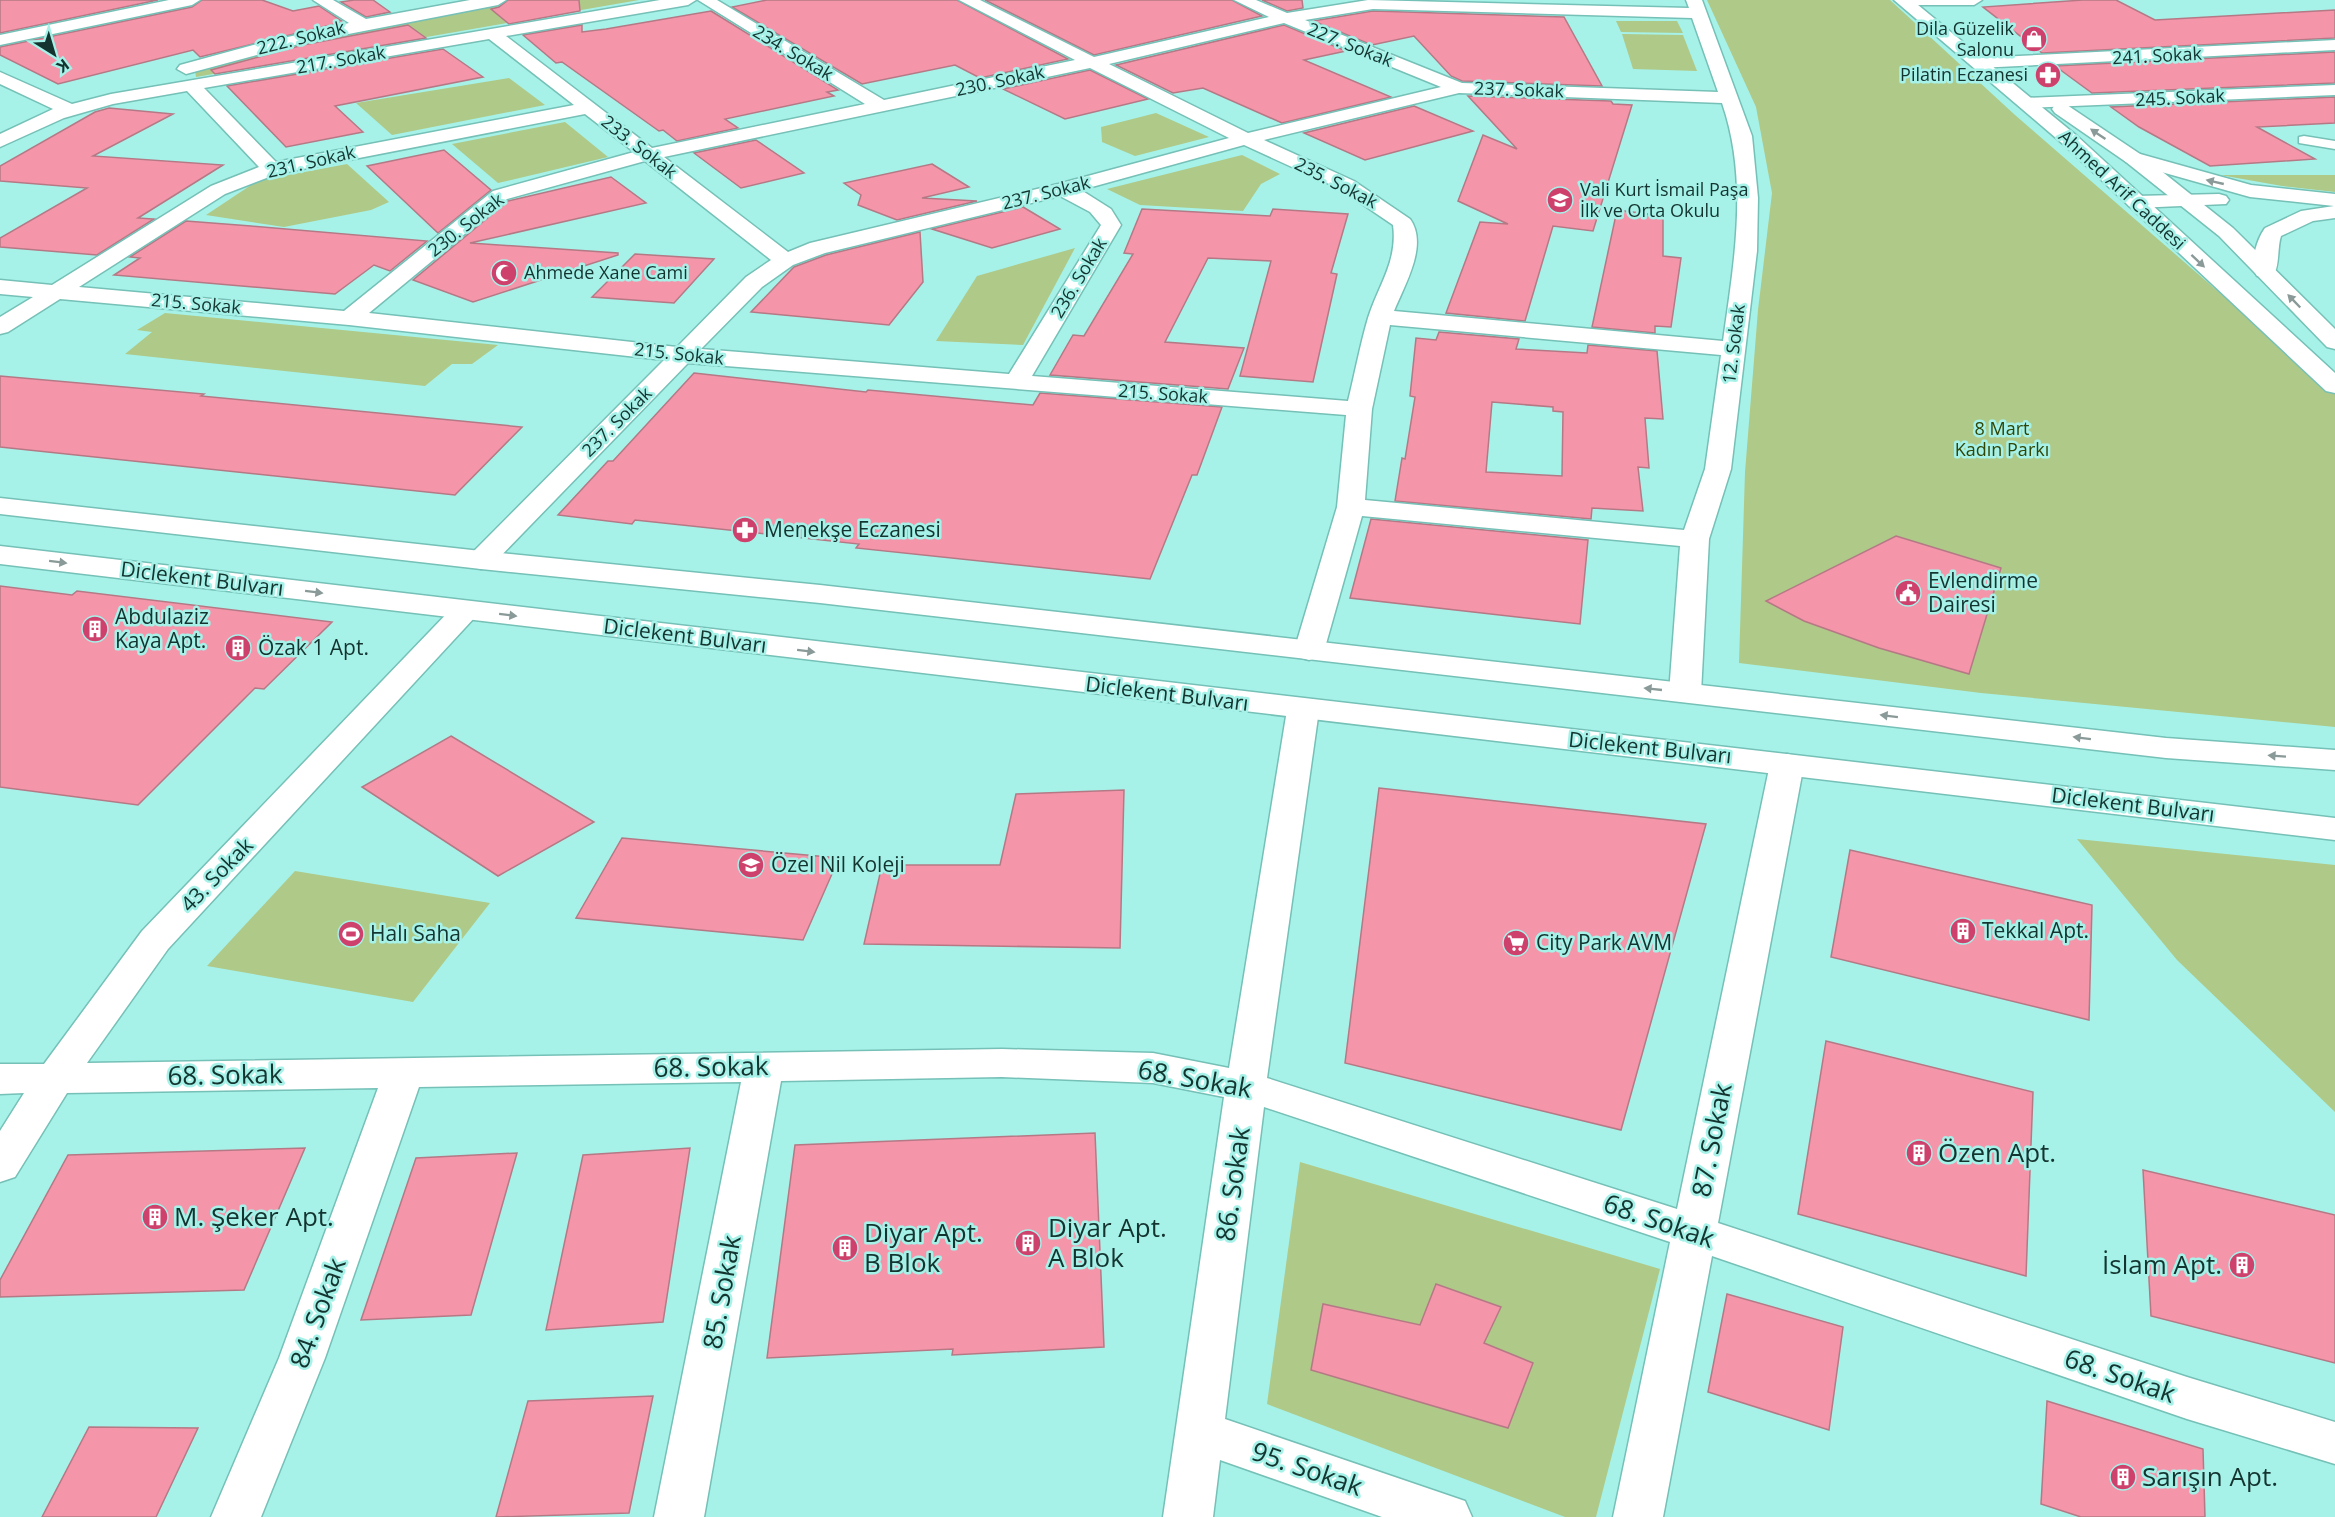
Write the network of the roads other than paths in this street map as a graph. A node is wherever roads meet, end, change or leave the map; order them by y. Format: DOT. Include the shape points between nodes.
graph roads {
  1 [pos="192,0"];
  2 [pos="321,0"];
  3 [pos="498,0"];
  4 [pos="688,0"];
  5 [pos="706,0"];
  6 [pos="967,0"];
  7 [pos="1242,0"];
  8 [pos="1904,0"];
  9 [pos="1974,0"];
  10 [pos="1938,1"];
  11 [pos="1696,7"];
  12 [pos="1284,18"];
  13 [pos="361,23"];
  14 [pos="493,34"];
  15 [pos="0,40"];
  16 [pos="2335,45"];
  17 [pos="1093,62"];
  18 [pos="1978,63"];
  19 [pos="2002,64"];
  20 [pos="0,77"];
  21 [pos="191,85"];
  22 [pos="1459,88"];
  23 [pos="2335,90"];
  24 [pos="1731,98"];
  25 [pos="111,99"];
  26 [pos="2025,102"];
  27 [pos="2053,103"];
  28 [pos="881,106"];
  29 [pos="588,108"];
  30 [pos="69,110"];
  31 [pos="1246,139"];
  32 [pos="2304,140"];
  33 [pos="0,141"];
  34 [pos="2335,145"];
  35 [pos="649,154"];
  36 [pos="2133,158"];
  37 [pos="272,169"];
  38 [pos="1063,189"];
  39 [pos="2335,203"];
  40 [pos="2193,206"];
  41 [pos="2143,208"];
  42 [pos="2335,212"];
  43 [pos="785,260"];
  44 [pos="2265,271"];
  45 [pos="0,287"];
  46 [pos="53,292"];
  47 [pos="1380,317"];
  48 [pos="349,318"];
  49 [pos="0,327"];
  50 [pos="2334,340"];
  51 [pos="1733,349"];
  52 [pos="683,355"];
  53 [pos="1015,383"];
  54 [pos="2335,386"];
  55 [pos="1359,409"];
  56 [pos="0,506"];
  57 [pos="1352,507"];
  58 [pos="1695,539"];
  59 [pos="0,555"];
  60 [pos="481,560"];
  61 [pos="466,610"];
  62 [pos="1309,651"];
  63 [pos="1685,693"];
  64 [pos="1303,710"];
  65 [pos="2335,760"];
  66 [pos="1787,764"];
  67 [pos="2335,830"];
  68 [pos="764,1066"];
  69 [pos="404,1072"];
  70 [pos="55,1078"];
  71 [pos="0,1079"];
  72 [pos="1246,1086"];
  73 [pos="0,1166"];
  74 [pos="1694,1233"];
  75 [pos="1200,1432"];
  76 [pos="2335,1443"];
  77 [pos="236,1517"];
  78 [pos="679,1517"];
  79 [pos="1188,1517"];
  80 [pos="1447,1517"];
  81 [pos="1638,1517"];
  1 -- 15 [label="street"];
  2 -- 13 [label="street"];
  3 -- 13 [label="street, 222. Sokak"];
  4 -- 14 [label="street, 217. Sokak"];
  5 -- 28 [label="street, 234. Sokak"];
  6 -- 17 [label="street, 235. Sokak"];
  7 -- 12 [label="street, 227. Sokak"];
  8 -- 10 [label="street"];
  8 -- 18 [label="street, Ahmed Arif Caddesi"];
  9 -- 10 [label="street"];
  10 -- 19 [label="street, Ahmed Arif Caddesi"];
  11 -- 12 [label="street, 230. Sokak" via="1373,4"];
  11 -- 24 [label="street, 12. Sokak"];
  12 -- 17 [label="street, 230. Sokak"];
  12 -- 22 [label="street, 227. Sokak"];
  13 -- 25 [label="street, 222. Sokak" via="233,54 163,76"];
  14 -- 21 [label="street, 217. Sokak"];
  14 -- 29 [label="street, 233. Sokak"];
  16 -- 19 [label="street, 241. Sokak"];
  17 -- 28 [label="street, 230. Sokak"];
  17 -- 31 [label="street, 235. Sokak"];
  18 -- 19 [label="street, 241. Sokak"];
  18 -- 26 [label="street, Ahmed Arif Caddesi"];
  19 -- 27 [label="street, Ahmed Arif Caddesi"];
  20 -- 30 [label="street"];
  21 -- 25 [label="street, 217. Sokak"];
  21 -- 37 [label="street"];
  22 -- 24 [label="street, 237. Sokak"];
  22 -- 31 [label="street, 237. Sokak"];
  23 -- 27 [label="street, 245. Sokak"];
  24 -- 51 [label="street, 12. Sokak" via="1743,136 1748,198 1746,251"];
  25 -- 30 [label="street, 217. Sokak"];
  26 -- 27 [label="street, 245. Sokak"];
  26 -- 41 [label="street, Ahmed Arif Caddesi"];
  36 -- 27 [label="street, Ahmed Arif Caddesi, one-way"];
  28 -- 35 [label="street, 230. Sokak"];
  29 -- 35 [label="street, 233. Sokak"];
  29 -- 37 [label="street, 231. Sokak"];
  30 -- 33 [label="street, 217. Sokak"];
  31 -- 38 [label="street, 237. Sokak"];
  31 -- 47 [label="street, 235. Sokak" via="1347,184 1403,223 1406,242 1401,267"];
  32 -- 34 [label="lane"];
  35 -- 43 [label="street, 233. Sokak"];
  35 -- 48 [label="street, 230. Sokak" via="500,195"];
  39 -- 36 [label="street, one-way" via="2250,191"];
  36 -- 40 [label="street, Ahmed Arif Caddesi"];
  37 -- 46 [label="street, 231. Sokak" via="218,190"];
  38 -- 43 [label="street, 237. Sokak" via="818,248"];
  38 -- 53 [label="street, 236. Sokak" via="1098,208 1111,225"];
  39 -- 40 [label="street"];
  39 -- 40 [label="street" via="2241,210"];
  40 -- 41 [label="street"];
  40 -- 44 [label="street, Ahmed Arif Caddesi"];
  41 -- 54 [label="street, Ahmed Arif Caddesi, one-way"];
  42 -- 44 [label="street" via="2308,215 2272,232"];
  43 -- 52 [label="street, 237. Sokak" via="753,282"];
  50 -- 44 [label="street, Ahmed Arif Caddesi, one-way"];
  45 -- 46 [label="street, 215. Sokak"];
  46 -- 48 [label="street, 215. Sokak"];
  46 -- 49 [label="street, 231. Sokak"];
  47 -- 51 [label="street"];
  47 -- 55 [label="street, 235. Sokak"];
  48 -- 52 [label="street, 215. Sokak"];
  51 -- 58 [label="street, 12. Sokak" via="1718,469"];
  52 -- 53 [label="street, 215. Sokak"];
  52 -- 60 [label="street, 237. Sokak"];
  53 -- 55 [label="street, 215. Sokak"];
  55 -- 57 [label="street, 235. Sokak"];
  56 -- 60 [label="street"];
  57 -- 58 [label="street"];
  57 -- 62 [label="street, 235. Sokak"];
  58 -- 63 [label="street, 12. Sokak"];
  59 -- 61 [label="street, Diclekent Bulvarı, one-way"];
  60 -- 62 [label="street" via="820,594"];
  61 -- 64 [label="street, Diclekent Bulvarı, one-way"];
  61 -- 70 [label="street, 43. Sokak" via="155,940"];
  63 -- 62 [label="street, one-way"];
  65 -- 63 [label="street, one-way" via="2166,748"];
  64 -- 66 [label="street, Diclekent Bulvarı"];
  64 -- 72 [label="street, 86. Sokak"];
  66 -- 67 [label="street, Diclekent Bulvarı"];
  66 -- 74 [label="street, 87. Sokak"];
  68 -- 69 [label="street, 68. Sokak"];
  68 -- 72 [label="street, 68. Sokak" via="1002,1063 1153,1068"];
  68 -- 78 [label="street, 85. Sokak"];
  69 -- 70 [label="street, 68. Sokak"];
  69 -- 77 [label="street, 84. Sokak" via="302,1358"];
  70 -- 71 [label="street, 68. Sokak"];
  70 -- 73 [label="street, 43. Sokak"];
  72 -- 74 [label="street, 68. Sokak"];
  72 -- 75 [label="street, 86. Sokak"];
  74 -- 76 [label="street, 68. Sokak" via="2187,1398"];
  74 -- 81 [label="street, 87. Sokak"];
  75 -- 79 [label="street, 86. Sokak"];
  75 -- 80 [label="street, 95. Sokak"];
}
